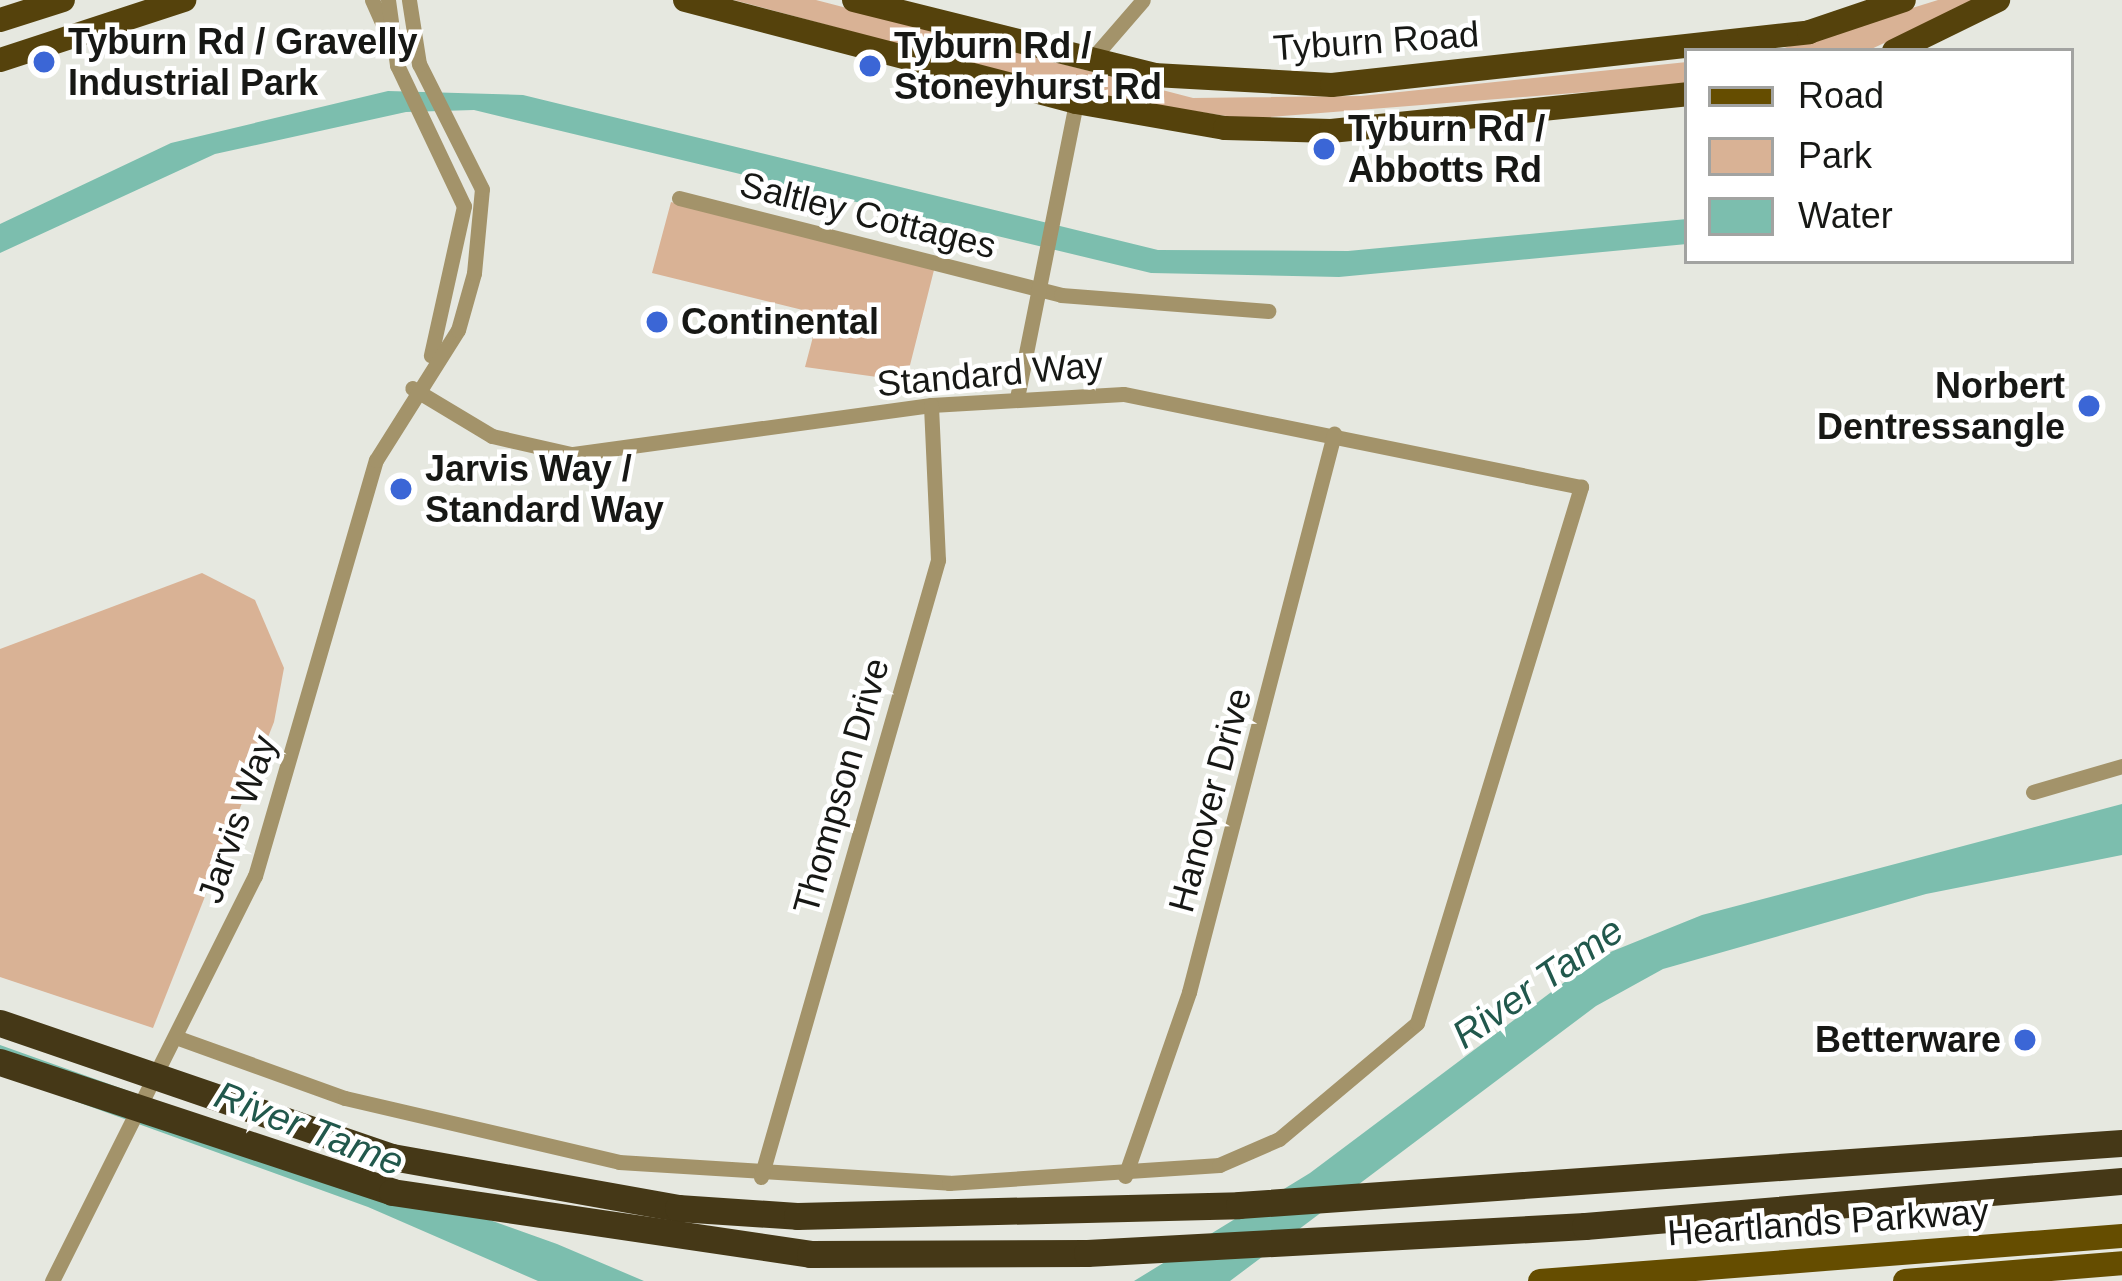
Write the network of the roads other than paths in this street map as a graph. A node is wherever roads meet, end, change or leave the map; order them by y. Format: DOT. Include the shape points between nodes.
graph roads {
  1 [pos="63,0"];
  2 [pos="184,0"];
  3 [pos="372,0"];
  4 [pos="388,0"];
  5 [pos="685,0"];
  6 [pos="854,0"];
  7 [pos="1143,0"];
  8 [pos="1904,0"];
  9 [pos="1998,0"];
  10 [pos="413,4"];
  11 [pos="0,20"];
  12 [pos="387,35"];
  13 [pos="1900,48"];
  14 [pos="0,60"];
  15 [pos="1091,60"];
  16 [pos="1684,94"];
  17 [pos="1076,101"];
  18 [pos="679,198"];
  19 [pos="1043,291"];
  20 [pos="1268,310"];
  21 [pos="430,358"];
  22 [pos="412,388"];
  23 [pos="1017,398"];
  24 [pos="931,406"];
  25 [pos="1334,434"];
  26 [pos="2122,766"];
  27 [pos="2032,792"];
  28 [pos="0,1023"];
  29 [pos="182,1039"];
  30 [pos="0,1062"];
  31 [pos="2122,1143"];
  32 [pos="1125,1176"];
  33 [pos="760,1177"];
  34 [pos="2122,1180"];
  35 [pos="2122,1236"];
  36 [pos="2122,1263"];
  37 [pos="52,1281"];
  38 [pos="1540,1281"];
  39 [pos="1905,1281"];
  1 -- 11 [label="highway"];
  2 -- 14 [label="highway"];
  3 -- 12 [label="street"];
  4 -- 12 [label="street"];
  5 -- 17 [label="highway"];
  6 -- 15 [label="highway, Tyburn Road"];
  7 -- 15 [label="street"];
  8 -- 15 [label="highway, Tyburn Road" via="1809,32 1332,85 1223,84"];
  9 -- 13 [label="highway"];
  10 -- 21 [label="street, Jarvis Way" via="419,64 482,189 482,245 458,330"];
  12 -- 21 [label="street, Jarvis Way" via="464,206"];
  16 -- 17 [label="highway" via="1331,131 1151,119"];
  17 -- 19 [label="street, Saltley Cottages"];
  18 -- 19 [label="street, Saltley Cottages"];
  19 -- 20 [label="street, Saltley Cottages"];
  19 -- 23 [label="street"];
  21 -- 22 [label="street, Jarvis Way"];
  22 -- 24 [label="street, Standard Way" via="492,436 571,454"];
  22 -- 29 [label="street, Jarvis Way" via="376,460 255,876"];
  23 -- 24 [label="street, Standard Way"];
  23 -- 25 [label="street, Standard Way" via="1123,394"];
  24 -- 33 [label="street, Thompson Drive" via="938,560"];
  25 -- 32 [label="street, Hanover Drive" via="1196,970"];
  25 -- 32 [label="street, Standard Way" via="1581,487 1418,1023 1279,1139 1219,1165"];
  26 -- 27 [label="street"];
  28 -- 31 [label="highway, bridge" via="392,1157 678,1208 796,1216 1239,1205"];
  29 -- 33 [label="street" via="423,1118 619,1162"];
  29 -- 37 [label="street, Jarvis Way"];
  30 -- 34 [label="highway, bridge" via="392,1192 810,1254 1087,1253 1585,1226"];
  32 -- 33 [label="street"];
  35 -- 38 [label="main road, Heartlands Parkway"];
  36 -- 39 [label="main road, Heartlands Parkway"];
}
